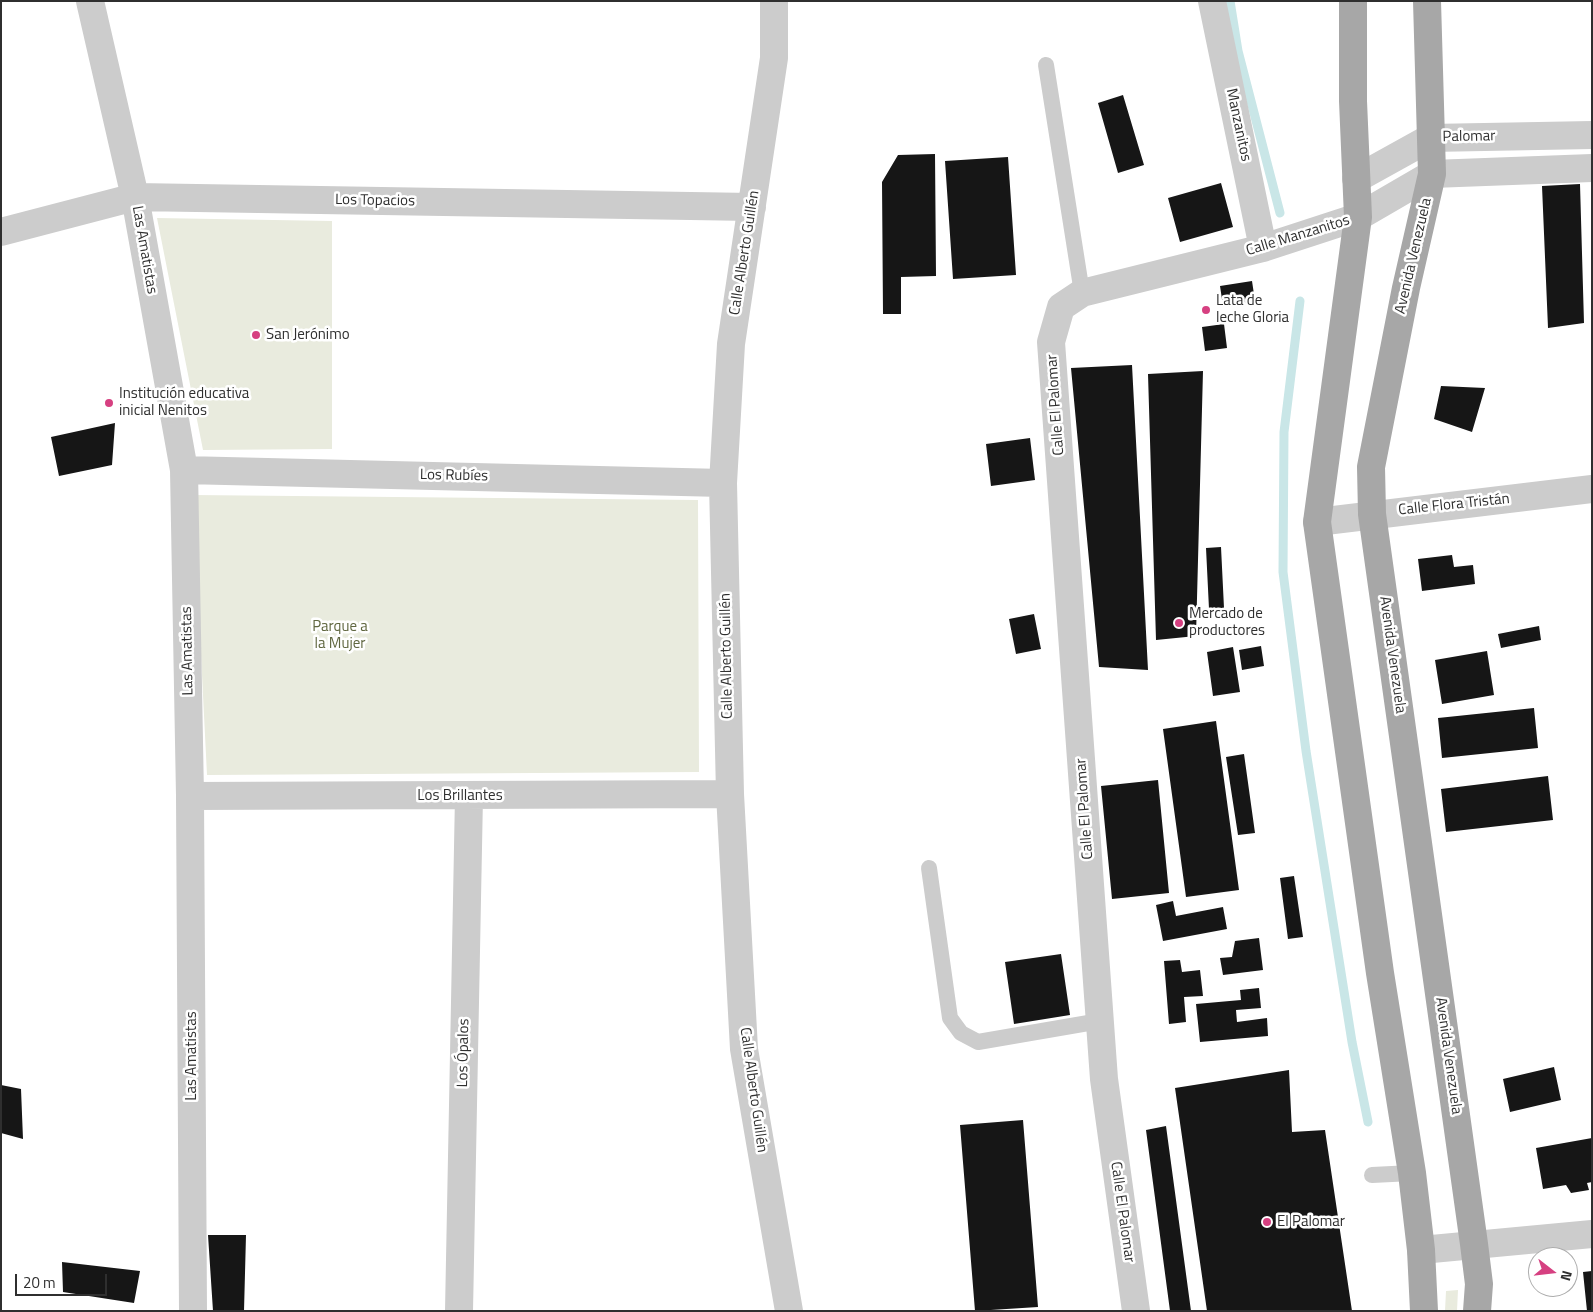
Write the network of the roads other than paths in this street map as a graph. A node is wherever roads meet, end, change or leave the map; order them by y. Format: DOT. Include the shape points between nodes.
graph roads {
  1 [pos="90,1"];
  2 [pos="774,1"];
  3 [pos="1212,1"];
  4 [pos="1353,1"];
  5 [pos="1427,1"];
  6 [pos="1046,65"];
  7 [pos="1592,135"];
  8 [pos="1430,138"];
  9 [pos="1592,168"];
  10 [pos="1432,174"];
  11 [pos="1356,179"];
  12 [pos="135,197"];
  13 [pos="752,207"];
  14 [pos="1358,217"];
  15 [pos="1,232"];
  16 [pos="1268,247"];
  17 [pos="1072,300"];
  18 [pos="184,470"];
  19 [pos="723,482"];
  20 [pos="1592,489"];
  21 [pos="1372,514"];
  22 [pos="1317,522"];
  23 [pos="730,794"];
  24 [pos="190,796"];
  25 [pos="469,796"];
  26 [pos="929,868"];
  27 [pos="1100,1021"];
  28 [pos="1412,1173"];
  29 [pos="1372,1175"];
  30 [pos="1592,1234"];
  31 [pos="1474,1244"];
  32 [pos="1421,1250"];
  33 [pos="193,1311"];
  34 [pos="459,1311"];
  35 [pos="789,1311"];
  36 [pos="1136,1311"];
  37 [pos="1424,1311"];
  38 [pos="1477,1311"];
  1 -- 12 [label="street, Las Amatistas"];
  2 -- 13 [label="street, Calle Alberto Guillén" via="774,58"];
  3 -- 16 [label="street, Manzanitos"];
  4 -- 11 [label="main road"];
  5 -- 8 [label="main road, Avenida Venezuela"];
  6 -- 17 [label="lane"];
  7 -- 8 [label="street, Palomar"];
  8 -- 10 [label="main road, Avenida Venezuela"];
  8 -- 11 [label="street, Palomar"];
  9 -- 10 [label="street, Calle Manzanitos"];
  10 -- 14 [label="street, Calle Manzanitos"];
  10 -- 21 [label="main road, Avenida Venezuela" via="1371,467"];
  11 -- 14 [label="main road"];
  12 -- 13 [label="street, Los Topacios"];
  12 -- 15 [label="street, Los Topacios"];
  12 -- 18 [label="street, Las Amatistas"];
  13 -- 19 [label="street, Calle Alberto Guillén" via="731,344"];
  14 -- 16 [label="street, Calle Manzanitos"];
  14 -- 22 [label="main road"];
  16 -- 17 [label="street, Calle Manzanitos"];
  17 -- 27 [label="street, Calle El Palomar" via="1051,342"];
  18 -- 19 [label="street, Los Rubíes"];
  18 -- 24 [label="street, Las Amatistas"];
  19 -- 23 [label="street, Calle Alberto Guillén"];
  20 -- 21 [label="street, Calle Flora Tristán"];
  21 -- 22 [label="street, Calle Flora Tristán"];
  21 -- 31 [label="main road, Avenida Venezuela"];
  22 -- 28 [label="main road" via="1380,973"];
  23 -- 25 [label="street, Los Brillantes"];
  23 -- 35 [label="street, Calle Alberto Guillén" via="744,1049"];
  24 -- 25 [label="street, Los Brillantes"];
  24 -- 33 [label="street, Las Amatistas"];
  25 -- 34 [label="street, Los Ópalos"];
  26 -- 27 [label="lane" via="950,1018 961,1033 978,1042"];
  27 -- 36 [label="street, Calle El Palomar" via="1104,1079"];
  28 -- 29 [label="lane"];
  28 -- 32 [label="main road"];
  30 -- 31 [label="street"];
  31 -- 32 [label="street"];
  31 -- 38 [label="main road, Avenida Venezuela" via="1479,1284"];
  32 -- 37 [label="main road"];
}
